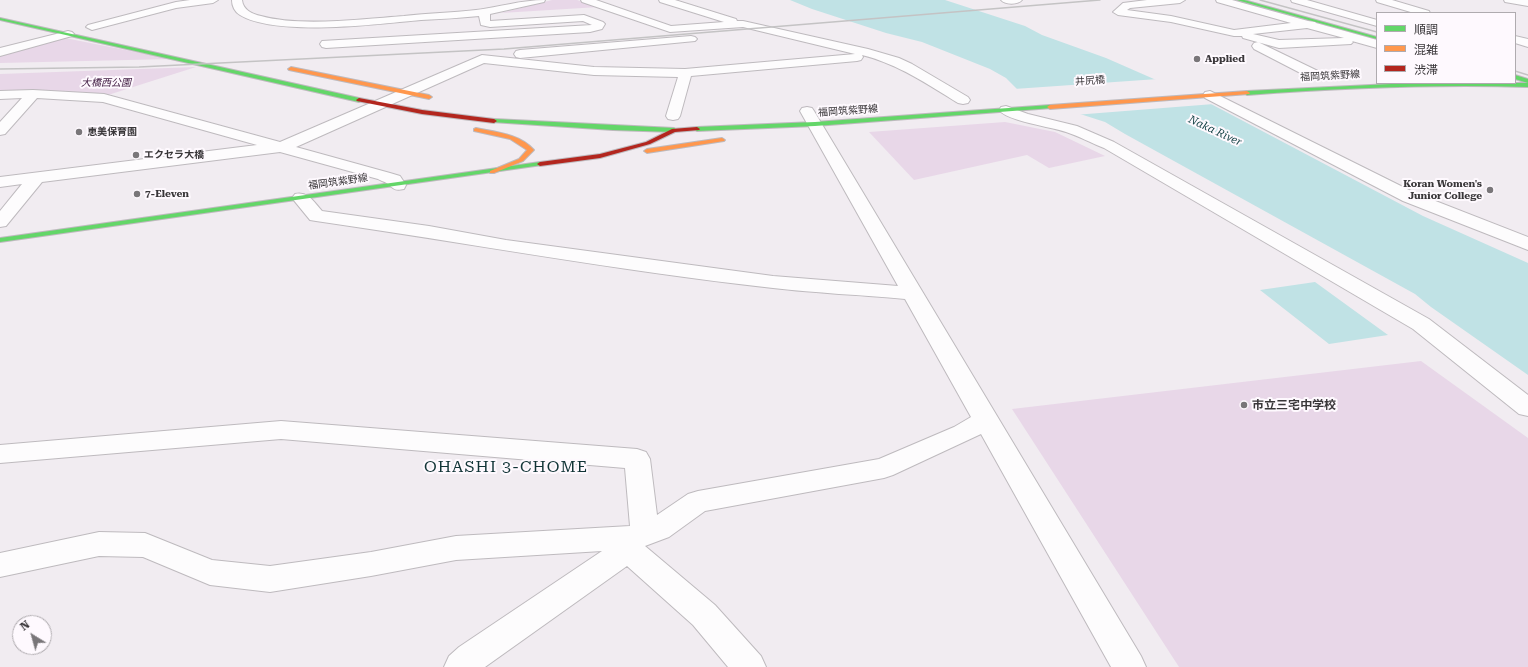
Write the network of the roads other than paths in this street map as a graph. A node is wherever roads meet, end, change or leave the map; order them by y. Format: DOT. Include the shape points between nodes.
graph roads {
  1 [pos="213,0"];
  2 [pos="237,0"];
  3 [pos="540,0"];
  4 [pos="586,0"];
  5 [pos="664,0"];
  6 [pos="1006,0"];
  7 [pos="1017,0"];
  8 [pos="1180,0"];
  9 [pos="1222,0"];
  10 [pos="1239,0"];
  11 [pos="1283,0"];
  12 [pos="1296,0"];
  13 [pos="1381,0"];
  14 [pos="1509,0"];
  15 [pos="1528,3"];
  16 [pos="1414,10"];
  17 [pos="484,12"];
  18 [pos="1401,12"];
  19 [pos="1421,12"];
  20 [pos="1376,16"];
  21 [pos="1361,18"];
  22 [pos="0,19"];
  23 [pos="370,22"];
  24 [pos="743,24"];
  25 [pos="1311,24"];
  26 [pos="1376,24"];
  27 [pos="1376,24"];
  28 [pos="89,26"];
  29 [pos="430,28"];
  30 [pos="116,32"];
  31 [pos="776,32"];
  32 [pos="1234,33"];
  33 [pos="68,34"];
  34 [pos="1528,34"];
  35 [pos="1516,35"];
  36 [pos="1376,38"];
  37 [pos="425,39"];
  38 [pos="1516,39"];
  39 [pos="360,42"];
  40 [pos="1528,43"];
  41 [pos="326,44"];
  42 [pos="1376,44"];
  43 [pos="1376,44"];
  44 [pos="0,52"];
  45 [pos="868,53"];
  46 [pos="482,59"];
  47 [pos="285,68"];
  48 [pos="685,73"];
  49 [pos="1516,74"];
  50 [pos="1528,74"];
  51 [pos="1323,75"];
  52 [pos="1298,76"];
  53 [pos="1516,77"];
  54 [pos="1528,81"];
  55 [pos="1391,84"];
  56 [pos="1492,84"];
  57 [pos="1528,85"];
  58 [pos="406,93"];
  59 [pos="33,94"];
  60 [pos="0,95"];
  61 [pos="1208,96"];
  62 [pos="440,99"];
  63 [pos="967,100"];
  64 [pos="947,102"];
  65 [pos="380,104"];
  66 [pos="1024,109"];
  67 [pos="1006,110"];
  68 [pos="423,112"];
  69 [pos="809,114"];
  70 [pos="674,116"];
  71 [pos="674,130"];
  72 [pos="0,132"];
  73 [pos="750,136"];
  74 [pos="734,139"];
  75 [pos="282,147"];
  76 [pos="600,156"];
  77 [pos="492,172"];
  78 [pos="36,178"];
  79 [pos="0,182"];
  80 [pos="398,185"];
  81 [pos="301,198"];
  82 [pos="0,222"];
  83 [pos="0,240"];
  84 [pos="1528,244"];
  85 [pos="913,293"];
  86 [pos="1528,408"];
  87 [pos="986,420"];
  88 [pos="0,454"];
  89 [pos="633,541"];
  90 [pos="0,565"];
  91 [pos="461,667"];
  92 [pos="749,667"];
  93 [pos="1129,667"];
  1 -- 28 [label="street" via="176,5"];
  2 -- 23 [label="street" via="237,6 244,13 273,21 315,24"];
  3 -- 17 [label="street"];
  4 -- 24 [label="street" via="670,29"];
  5 -- 24 [label="street"];
  6 -- 7 [label="street"];
  8 -- 32 [label="street" via="1127,5 1118,12 1171,19"];
  9 -- 25 [label="street"];
  10 -- 36 [label="street"];
  11 -- 26 [label="street"];
  12 -- 21 [label="street"];
  13 -- 16 [label="street"];
  14 -- 15 [label="street"];
  16 -- 18 [label="street"];
  16 -- 19 [label="street"];
  17 -- 23 [label="street"];
  17 -- 37 [label="street" via="485,23 490,24 584,18 600,24 590,29"];
  20 -- 21 [label="street"];
  21 -- 27 [label="street"];
  22 -- 33 [label="street"];
  23 -- 39 [label="street"];
  24 -- 31 [label="street"];
  25 -- 32 [label="street"];
  25 -- 43 [label="street"];
  28 -- 30 [label="street"];
  29 -- 37 [label="street"];
  31 -- 45 [label="street"];
  31 -- 46 [label="street"];
  32 -- 42 [label="street" via="1279,44 1334,41"];
  32 -- 51 [label="street" via="1268,52"];
  33 -- 44 [label="street"];
  33 -- 65 [label="street"];
  34 -- 35 [label="street"];
  37 -- 39 [label="street"];
  38 -- 40 [label="street"];
  39 -- 41 [label="street"];
  45 -- 48 [label="street" via="856,57"];
  45 -- 63 [label="street" via="908,67"];
  46 -- 48 [label="street" via="594,71"];
  46 -- 58 [label="street"];
  47 -- 58 [label="street"];
  48 -- 70 [label="street"];
  49 -- 50 [label="street"];
  51 -- 52 [label="street, 福岡筑紫野線"];
  53 -- 54 [label="street"];
  55 -- 61 [label="street, 福岡筑紫野線"];
  56 -- 57 [label="street, 福岡筑紫野線"];
  58 -- 62 [label="street"];
  58 -- 65 [label="street"];
  59 -- 60 [label="street"];
  59 -- 72 [label="street"];
  59 -- 75 [label="street" via="104,98"];
  61 -- 66 [label="street, 井尻橋"];
  61 -- 84 [label="street" via="1410,196"];
  63 -- 64 [label="street"];
  65 -- 68 [label="street"];
  65 -- 75 [label="street"];
  66 -- 67 [label="street, 福岡筑紫野線"];
  67 -- 69 [label="street, 福岡筑紫野線"];
  67 -- 86 [label="street" via="1023,117 1072,129 1109,145 1421,324"];
  68 -- 71 [label="street" via="528,124"];
  68 -- 77 [label="street" via="441,122 527,143 531,150 521,160"];
  69 -- 71 [label="street, 福岡筑紫野線"];
  69 -- 73 [label="street"];
  69 -- 85 [label="street"];
  70 -- 71 [label="street"];
  71 -- 76 [label="street, 福岡筑紫野線" via="649,144"];
  74 -- 76 [label="street"];
  75 -- 78 [label="street"];
  75 -- 80 [label="street" via="384,176 394,180"];
  76 -- 77 [label="street, 福岡筑紫野線"];
  77 -- 80 [label="street, 福岡筑紫野線"];
  78 -- 79 [label="street"];
  78 -- 82 [label="street"];
  80 -- 81 [label="street, 福岡筑紫野線"];
  81 -- 83 [label="street, 福岡筑紫野線"];
  81 -- 85 [label="street" via="316,216 506,246 773,282"];
  85 -- 87 [label="street"];
  87 -- 89 [label="street" via="884,468 698,502 659,529"];
  87 -- 93 [label="street"];
  88 -- 89 [label="street" via="281,430 637,459"];
  89 -- 90 [label="street" via="456,548 270,579 210,572 145,545 99,544"];
  89 -- 91 [label="street"];
  89 -- 92 [label="street" via="704,615"];
}
